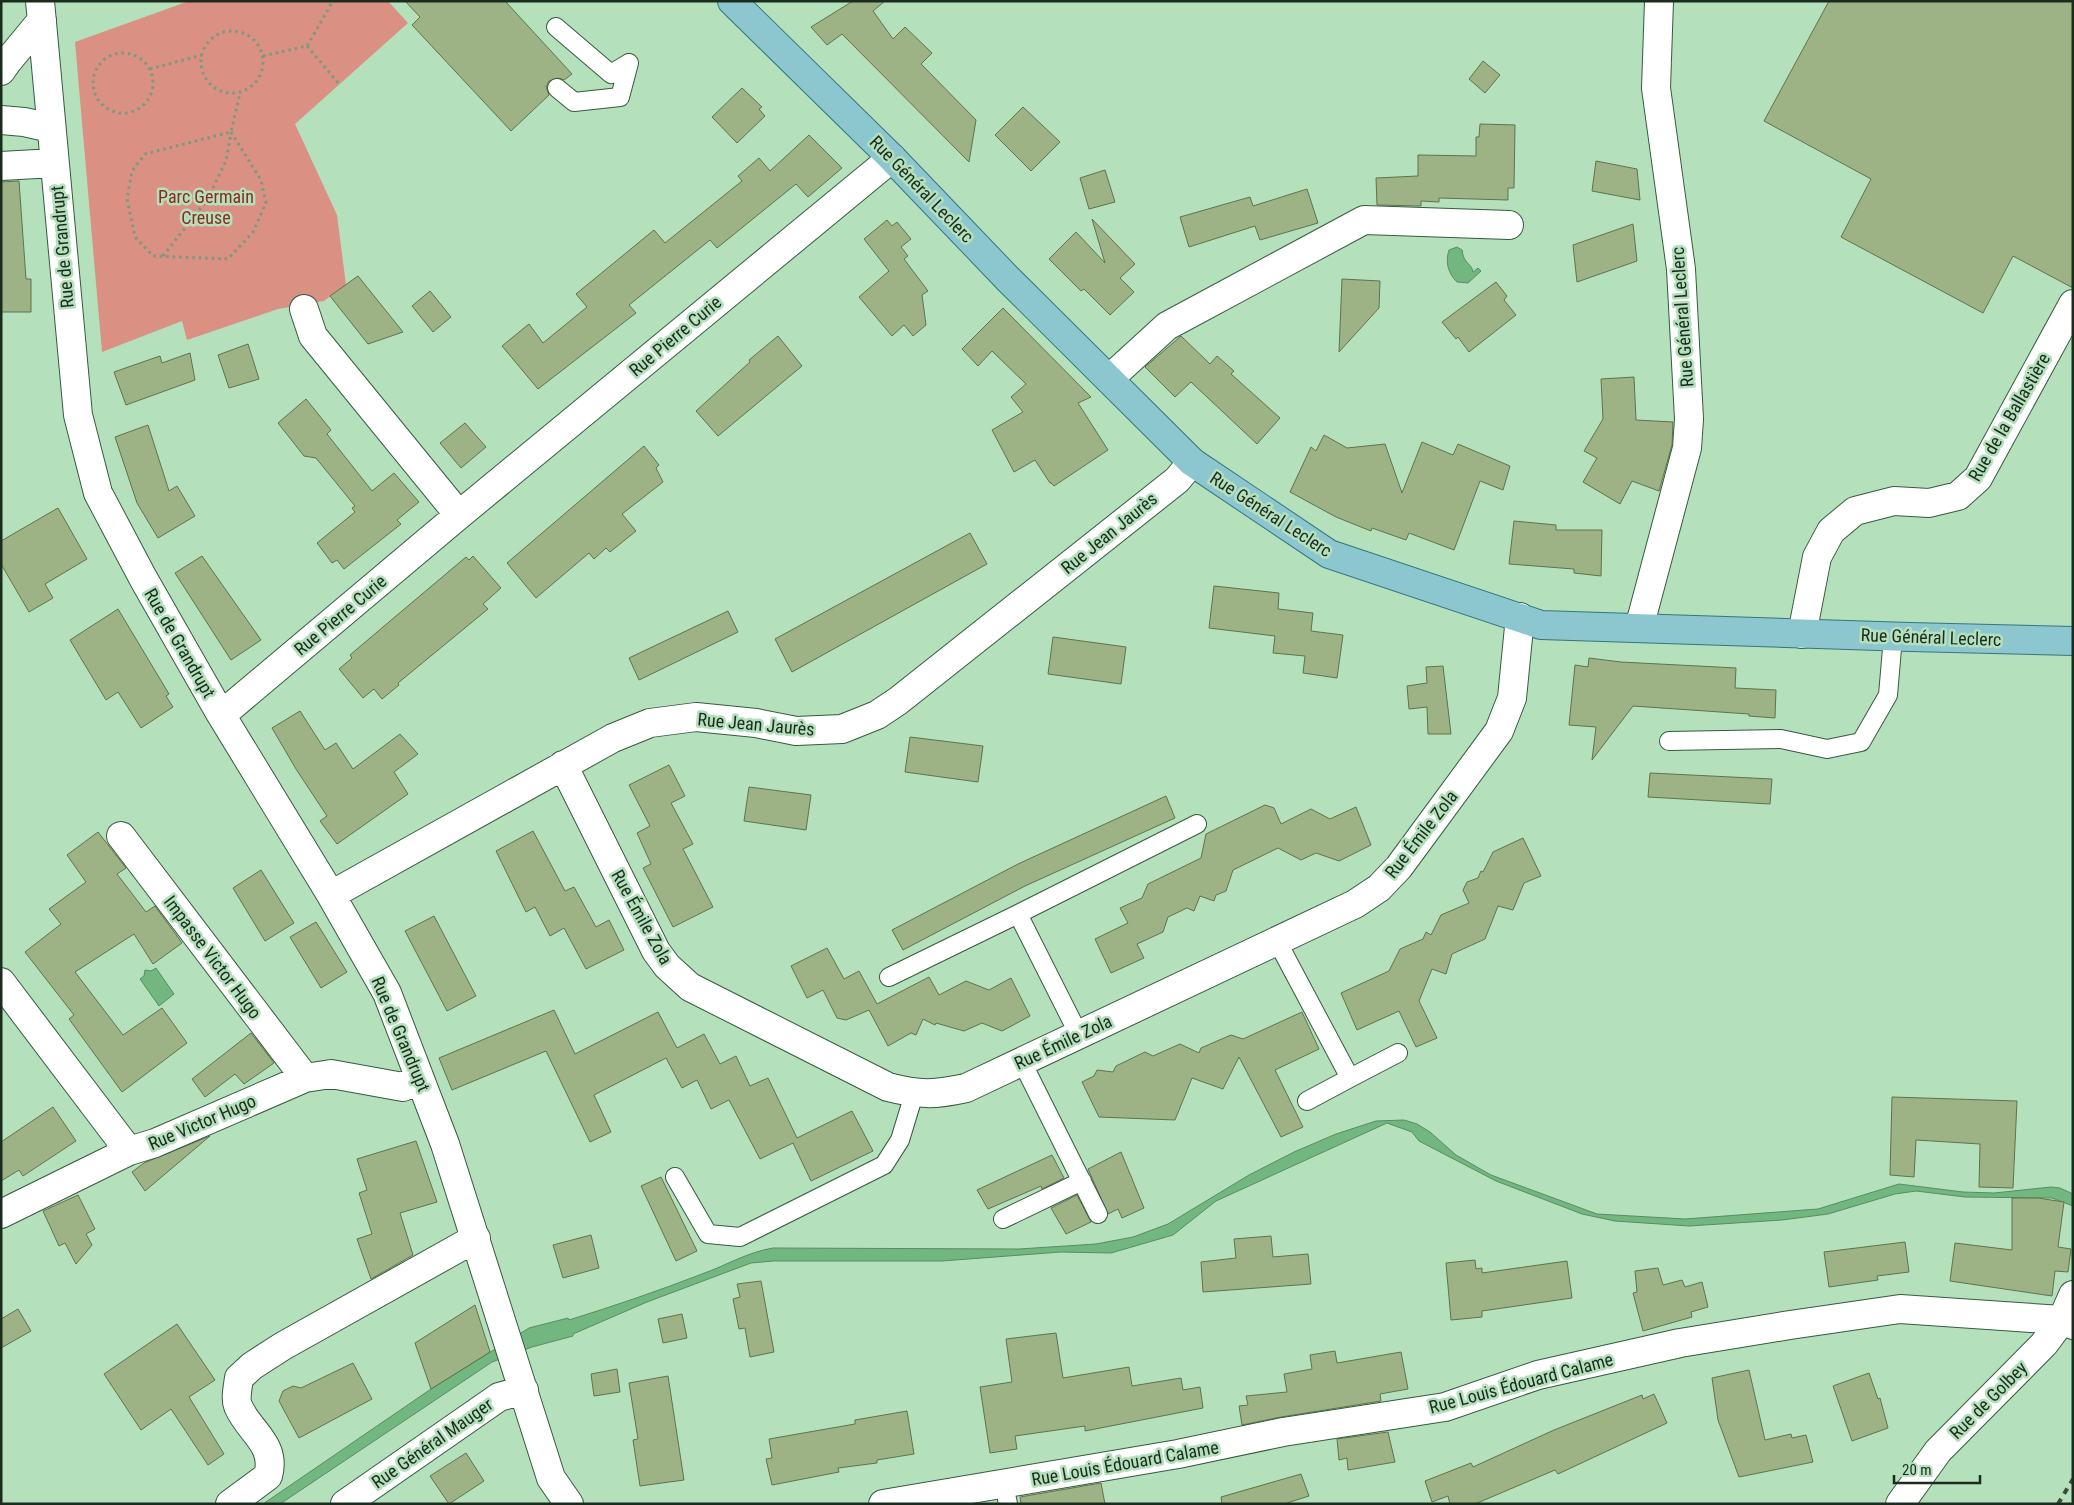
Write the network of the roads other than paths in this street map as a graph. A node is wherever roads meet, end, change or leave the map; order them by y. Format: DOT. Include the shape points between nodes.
graph roads {
  1 [pos="732,1"];
  2 [pos="1659,1"];
  3 [pos="41,10"];
  4 [pos="556,27"];
  5 [pos="1,71"];
  6 [pos="557,88"];
  7 [pos="1,120"];
  8 [pos="51,128"];
  9 [pos="892,158"];
  10 [pos="54,164"];
  11 [pos="1,166"];
  12 [pos="1508,225"];
  13 [pos="2073,304"];
  14 [pos="304,309"];
  15 [pos="1109,379"];
  16 [pos="1192,462"];
  17 [pos="459,515"];
  18 [pos="1520,617"];
  19 [pos="1639,628"];
  20 [pos="1802,634"];
  21 [pos="1894,637"];
  22 [pos="2073,641"];
  23 [pos="220,713"];
  24 [pos="1669,741"];
  25 [pos="563,766"];
  26 [pos="1197,824"];
  27 [pos="121,836"];
  28 [pos="331,895"];
  29 [pos="1018,914"];
  30 [pos="1278,940"];
  31 [pos="889,977"];
  32 [pos="1,982"];
  33 [pos="1079,1035"];
  34 [pos="1398,1053"];
  35 [pos="1022,1062"];
  36 [pos="305,1078"];
  37 [pos="1350,1078"];
  38 [pos="420,1079"];
  39 [pos="914,1094"];
  40 [pos="1307,1102"];
  41 [pos="129,1151"];
  42 [pos="675,1177"];
  43 [pos="1082,1180"];
  44 [pos="1,1214"];
  45 [pos="1098,1214"];
  46 [pos="1002,1219"];
  47 [pos="476,1238"];
  48 [pos="2073,1295"];
  49 [pos="2068,1322"];
  50 [pos="524,1390"];
  51 [pos="1006,1494"];
  52 [pos="230,1504"];
  53 [pos="344,1504"];
  54 [pos="569,1504"];
  55 [pos="883,1504"];
  56 [pos="1900,1504"];
  1 -- 9 [label="main road, Rue Général Leclerc"];
  2 -- 19 [label="street, Rue Général Leclerc" via="1656,88 1681,270 1689,419 1687,448"];
  3 -- 5 [label="street"];
  3 -- 8 [label="street, Rue de Grandrupt"];
  4 -- 6 [label="lane" via="611,74 629,62 620,97 574,102"];
  7 -- 8 [label="street"];
  8 -- 10 [label="street, Rue de Grandrupt"];
  9 -- 15 [label="main road, Rue Général Leclerc"];
  9 -- 17 [label="street, Rue Pierre Curie"];
  10 -- 11 [label="street"];
  10 -- 23 [label="street, Rue de Grandrupt" via="78,415 98,493"];
  12 -- 15 [label="street" via="1364,220 1167,326"];
  13 -- 20 [label="street, Rue de la Ballastière" via="1978,478 1958,496 1929,503 1894,501 1855,511 1831,531 1817,557"];
  14 -- 17 [label="street" via="313,336"];
  15 -- 16 [label="main road, Rue Général Leclerc"];
  16 -- 18 [label="main road, Rue Général Leclerc" via="1329,554"];
  16 -- 25 [label="street, Rue Jean Jaurès" via="1177,480 877,715 842,729 796,731 696,717 650,723 613,738"];
  17 -- 23 [label="street, Rue Pierre Curie"];
  18 -- 19 [label="main road, Rue Général Leclerc" via="1541,624"];
  18 -- 30 [label="street, Rue Émile Zola" via="1512,698 1499,731 1399,867 1379,888 1355,904"];
  19 -- 20 [label="main road, Rue Général Leclerc"];
  20 -- 21 [label="main road, Rue Général Leclerc"];
  21 -- 22 [label="main road, Rue Général Leclerc"];
  21 -- 24 [label="lane" via="1888,695 1861,742 1827,749 1781,740"];
  23 -- 28 [label="street, Rue de Grandrupt"];
  25 -- 28 [label="street, Rue Jean Jaurès"];
  25 -- 39 [label="street, Rue Émile Zola" via="666,966 690,987 714,1000 888,1087"];
  26 -- 29 [label="lane"];
  27 -- 36 [label="street, Impasse Victor Hugo"];
  28 -- 38 [label="street, Rue de Grandrupt" via="387,993"];
  29 -- 31 [label="lane"];
  29 -- 33 [label="lane"];
  30 -- 33 [label="street, Rue Émile Zola"];
  30 -- 37 [label="lane"];
  32 -- 41 [label="street, Rue Victor Hugo"];
  33 -- 35 [label="street, Rue Émile Zola"];
  34 -- 37 [label="lane"];
  35 -- 39 [label="street, Rue Émile Zola" via="966,1088 940,1094"];
  35 -- 43 [label="lane"];
  36 -- 38 [label="street, Rue Victor Hugo" via="331,1074 403,1087"];
  36 -- 41 [label="street, Rue Victor Hugo" via="155,1143"];
  37 -- 40 [label="lane"];
  38 -- 47 [label="street, Rue de Grandrupt"];
  39 -- 42 [label="lane" via="900,1140 884,1165 740,1237 708,1234"];
  41 -- 44 [label="street"];
  43 -- 45 [label="lane"];
  43 -- 46 [label="lane"];
  47 -- 50 [label="street, Rue de Grandrupt"];
  47 -- 52 [label="street" via="283,1346 239,1378 237,1404 270,1454 271,1464 268,1476"];
  48 -- 49 [label="street, Rue de Golbey"];
  49 -- 51 [label="street, Rue Louis Édouard Calame" via="1900,1309 1790,1325 1680,1343 1538,1375 1445,1407 1283,1432"];
  49 -- 56 [label="street, Rue de Golbey" via="1938,1450"];
  50 -- 53 [label="street, Rue Général Mauger" via="499,1397"];
  50 -- 54 [label="street, Rue de Grandrupt" via="551,1478"];
  51 -- 55 [label="street, Rue Louis Édouard Calame"];
}
